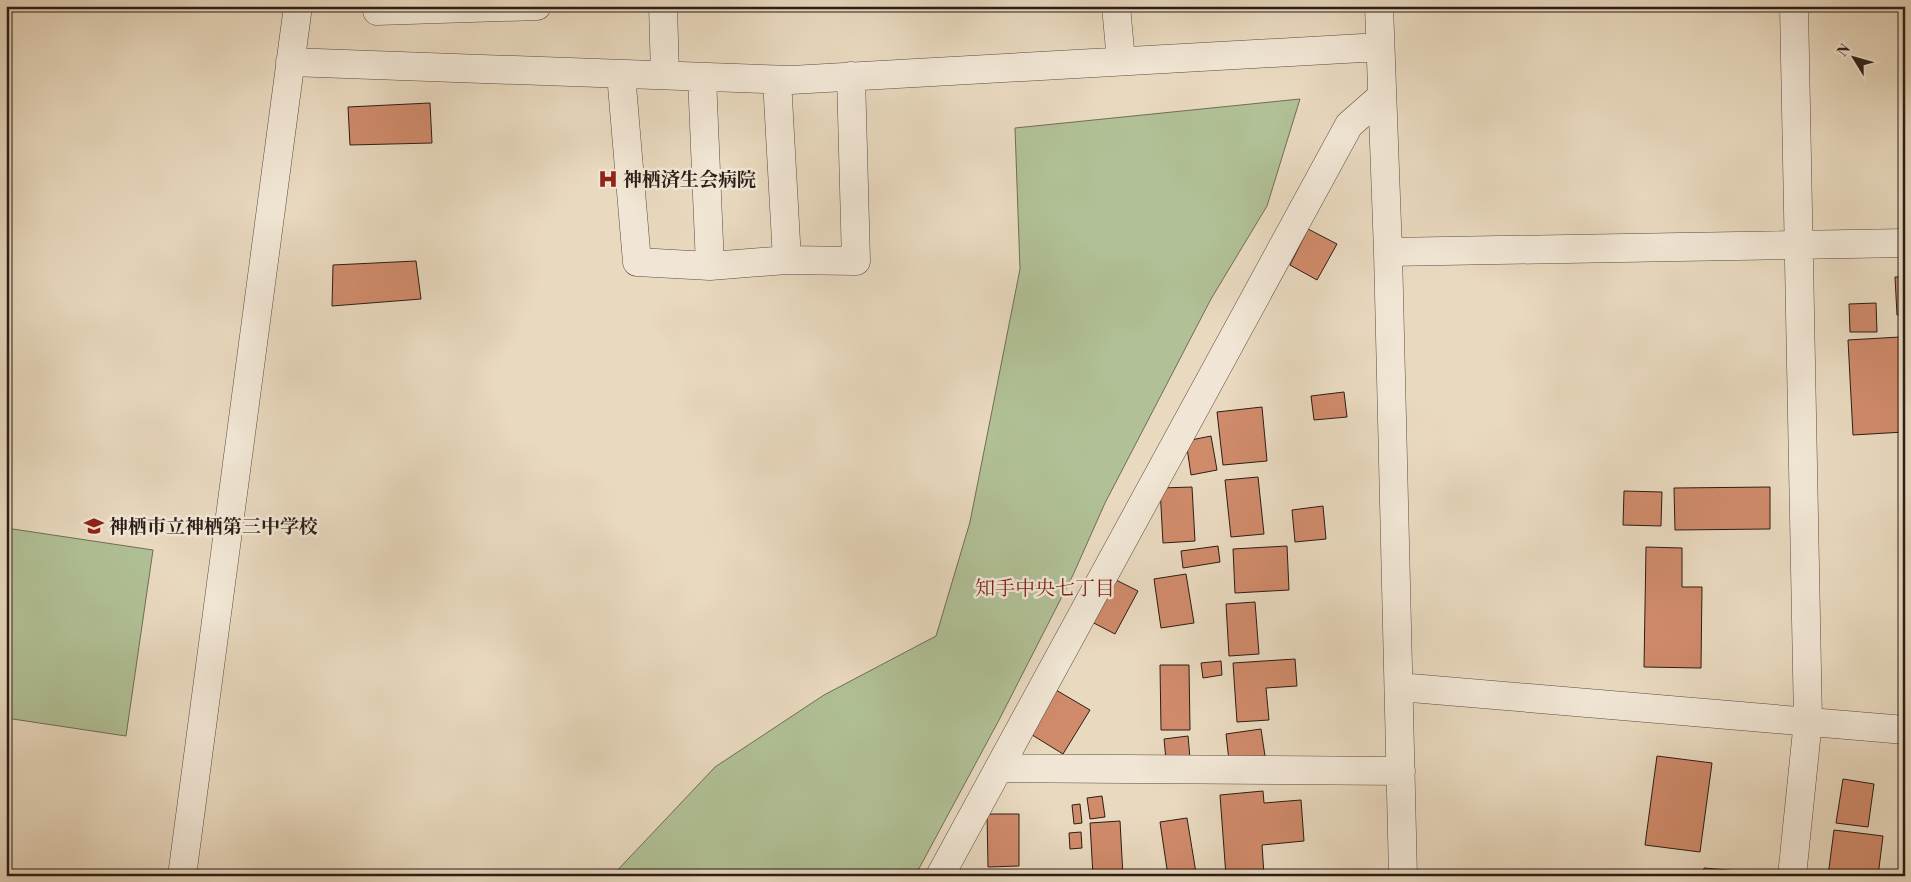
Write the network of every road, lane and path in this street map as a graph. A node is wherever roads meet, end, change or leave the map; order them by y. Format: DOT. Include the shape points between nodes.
graph roads {
  1 [pos="298,6"];
  2 [pos="378,6"];
  3 [pos="537,6"];
  4 [pos="663,6"];
  5 [pos="1116,6"];
  6 [pos="1379,6"];
  7 [pos="1794,6"];
  8 [pos="1380,46"];
  9 [pos="290,62"];
  10 [pos="1121,62"];
  11 [pos="621,74"];
  12 [pos="665,75"];
  13 [pos="702,76"];
  14 [pos="851,76"];
  15 [pos="777,80"];
  16 [pos="1382,96"];
  17 [pos="1905,243"];
  18 [pos="1800,245"];
  19 [pos="1388,252"];
  20 [pos="787,260"];
  21 [pos="710,266"];
  22 [pos="1399,687"];
  23 [pos="1808,721"];
  24 [pos="1905,730"];
  25 [pos="999,768"];
  26 [pos="1401,771"];
  27 [pos="182,876"];
  28 [pos="940,876"];
  29 [pos="1403,876"];
  30 [pos="1792,876"];
  1 -- 9 [label="street"];
  2 -- 3 [label="street" via="377,11"];
  4 -- 12 [label="street"];
  5 -- 10 [label="street"];
  6 -- 8 [label="street"];
  7 -- 18 [label="street"];
  8 -- 10 [label="street"];
  8 -- 16 [label="street"];
  9 -- 11 [label="street"];
  9 -- 27 [label="street"];
  10 -- 14 [label="street"];
  11 -- 12 [label="street"];
  11 -- 21 [label="street" via="637,262"];
  12 -- 13 [label="street"];
  13 -- 15 [label="street"];
  13 -- 21 [label="street"];
  14 -- 15 [label="street"];
  14 -- 20 [label="street" via="856,261"];
  15 -- 20 [label="street"];
  16 -- 19 [label="street"];
  16 -- 25 [label="street" via="1349,125"];
  17 -- 18 [label="street"];
  18 -- 19 [label="street"];
  18 -- 23 [label="street"];
  19 -- 22 [label="street"];
  20 -- 21 [label="street"];
  22 -- 23 [label="street"];
  22 -- 26 [label="street"];
  23 -- 24 [label="street"];
  23 -- 30 [label="street"];
  25 -- 26 [label="street"];
  25 -- 28 [label="street"];
  26 -- 29 [label="street"];
}
